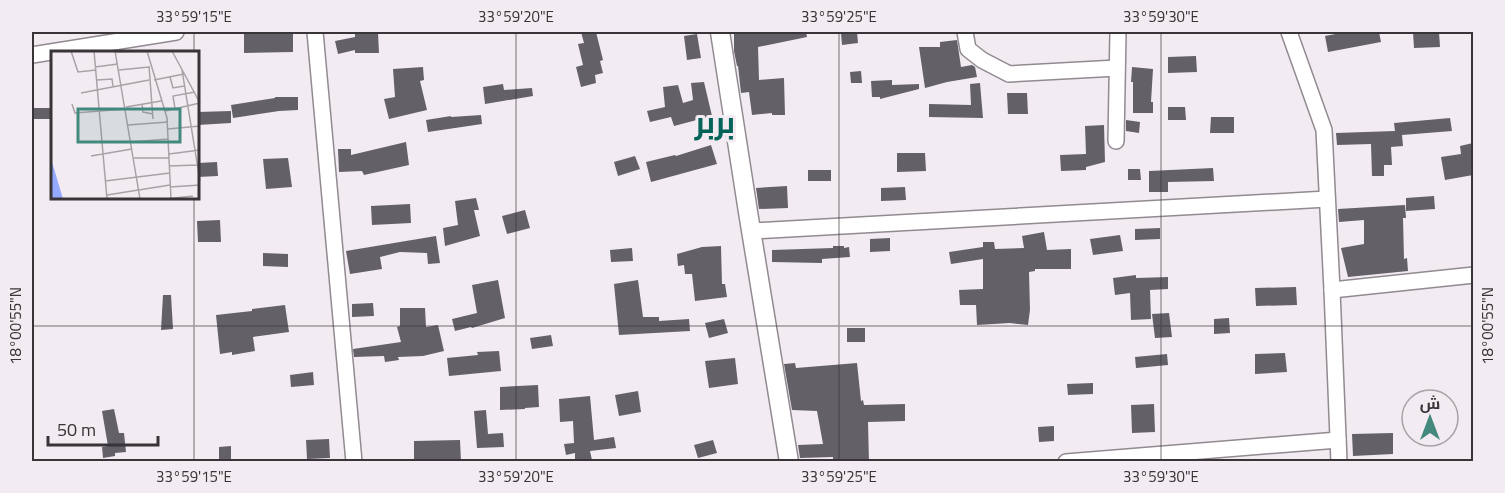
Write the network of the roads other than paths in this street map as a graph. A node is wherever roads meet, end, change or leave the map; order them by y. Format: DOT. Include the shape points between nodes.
graph roads {
  1 [pos="176,32"];
  2 [pos="315,32"];
  3 [pos="720,32"];
  4 [pos="965,32"];
  5 [pos="1118,32"];
  6 [pos="1288,32"];
  7 [pos="57,51"];
  8 [pos="51,52"];
  9 [pos="32,55"];
  10 [pos="1117,68"];
  11 [pos="1116,141"];
  12 [pos="1327,199"];
  13 [pos="751,231"];
  14 [pos="1473,275"];
  15 [pos="1332,290"];
  16 [pos="1338,440"];
  17 [pos="354,462"];
  18 [pos="789,462"];
  19 [pos="1066,462"];
  20 [pos="1339,462"];
  1 -- 7 [label="street"];
  2 -- 17 [label="street"];
  3 -- 13 [label="street"];
  4 -- 10 [label="street" via="969,49 1009,74"];
  5 -- 10 [label="street"];
  6 -- 12 [label="street" via="1324,130"];
  8 -- 9 [label="street"];
  10 -- 11 [label="street"];
  12 -- 13 [label="street"];
  12 -- 15 [label="street"];
  13 -- 18 [label="street"];
  14 -- 15 [label="street"];
  15 -- 16 [label="street"];
  16 -- 19 [label="street"];
  16 -- 20 [label="street"];
}
